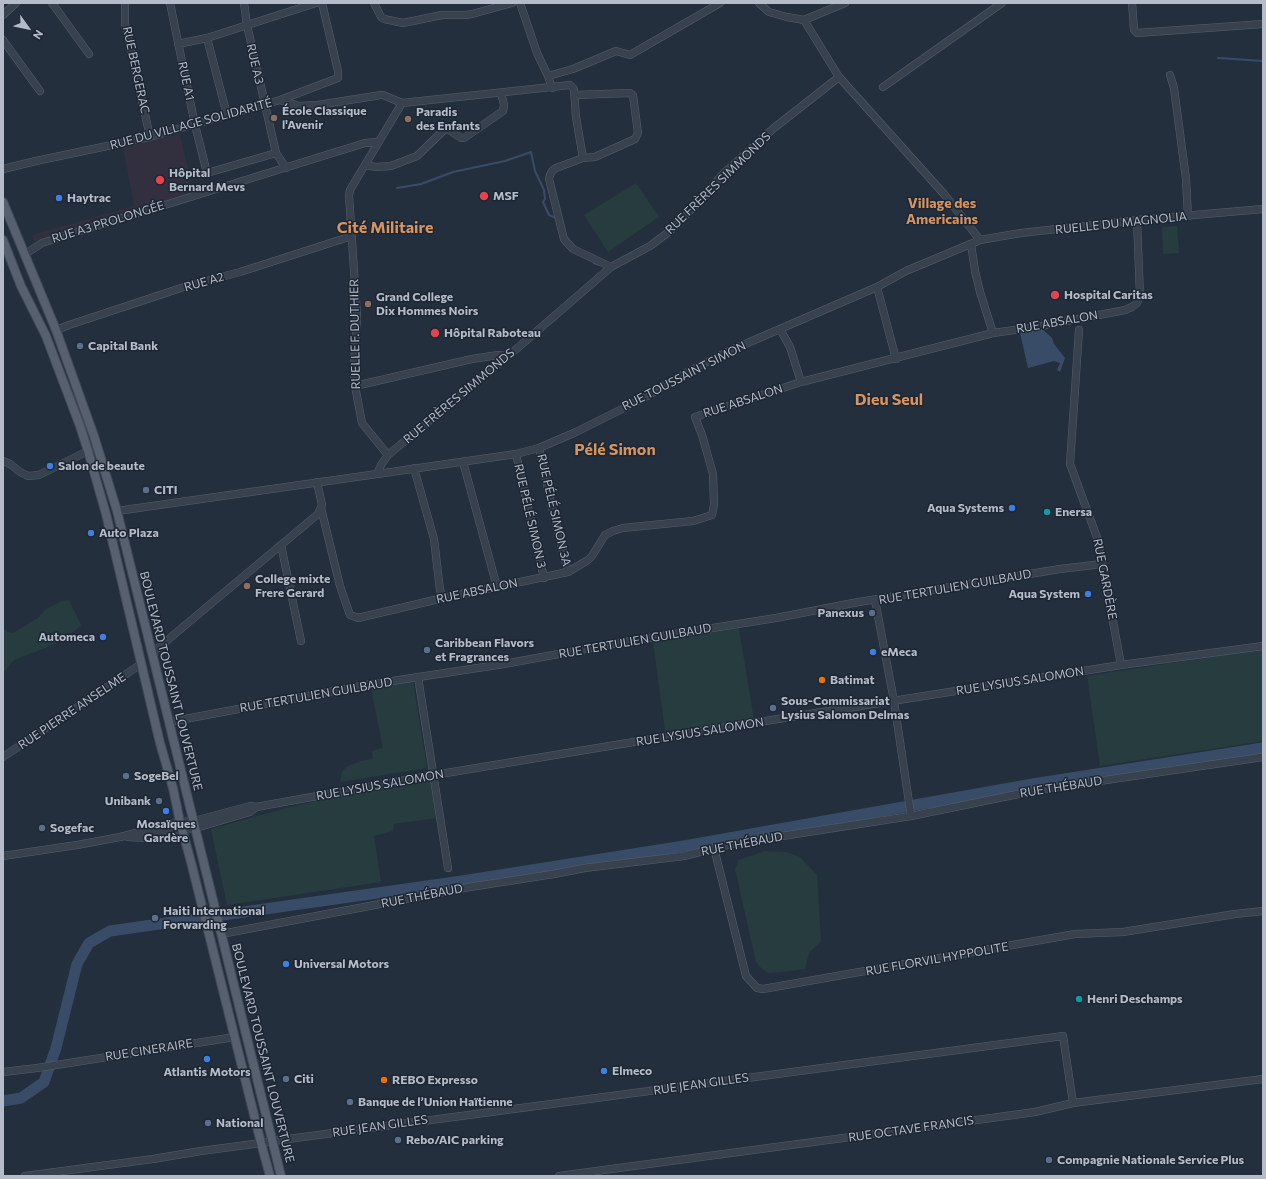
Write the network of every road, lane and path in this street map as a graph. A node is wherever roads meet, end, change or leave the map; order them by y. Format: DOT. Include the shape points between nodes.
graph roads {
  1 [pos="16,3"];
  2 [pos="52,3"];
  3 [pos="125,3"];
  4 [pos="170,3"];
  5 [pos="244,3"];
  6 [pos="316,3"];
  7 [pos="322,3"];
  8 [pos="374,3"];
  9 [pos="512,3"];
  10 [pos="520,3"];
  11 [pos="720,3"];
  12 [pos="759,3"];
  13 [pos="846,3"];
  14 [pos="1002,3"];
  15 [pos="1132,3"];
  16 [pos="3,15"];
  17 [pos="804,20"];
  18 [pos="1263,24"];
  19 [pos="247,25"];
  20 [pos="207,38"];
  21 [pos="3,40"];
  22 [pos="178,44"];
  23 [pos="89,54"];
  24 [pos="1170,75"];
  25 [pos="548,76"];
  26 [pos="839,77"];
  27 [pos="883,86"];
  28 [pos="552,88"];
  29 [pos="40,91"];
  30 [pos="501,93"];
  31 [pos="575,94"];
  32 [pos="280,100"];
  33 [pos="402,103"];
  34 [pos="265,105"];
  35 [pos="227,115"];
  36 [pos="195,125"];
  37 [pos="150,137"];
  38 [pos="378,142"];
  39 [pos="276,153"];
  40 [pos="583,158"];
  41 [pos="366,165"];
  42 [pos="286,168"];
  43 [pos="3,169"];
  44 [pos="3,202"];
  45 [pos="1263,209"];
  46 [pos="1188,216"];
  47 [pos="1137,220"];
  48 [pos="352,236"];
  49 [pos="3,240"];
  50 [pos="980,240"];
  51 [pos="971,244"];
  52 [pos="24,254"];
  53 [pos="611,267"];
  54 [pos="877,287"];
  55 [pos="780,329"];
  56 [pos="56,330"];
  57 [pos="1079,330"];
  58 [pos="993,333"];
  59 [pos="507,356"];
  60 [pos="896,358"];
  61 [pos="801,382"];
  62 [pos="355,386"];
  63 [pos="539,448"];
  64 [pos="88,452"];
  65 [pos="516,454"];
  66 [pos="388,455"];
  67 [pos="3,461"];
  68 [pos="463,462"];
  69 [pos="414,468"];
  70 [pos="377,474"];
  71 [pos="317,482"];
  72 [pos="321,508"];
  73 [pos="117,511"];
  74 [pos="106,514"];
  75 [pos="281,545"];
  76 [pos="1102,564"];
  77 [pos="568,572"];
  78 [pos="544,578"];
  79 [pos="497,587"];
  80 [pos="443,598"];
  81 [pos="875,600"];
  82 [pos="301,640"];
  83 [pos="1263,646"];
  84 [pos="152,653"];
  85 [pos="142,664"];
  86 [pos="1121,665"];
  87 [pos="418,677"];
  88 [pos="894,701"];
  89 [pos="169,722"];
  90 [pos="1263,757"];
  91 [pos="3,758"];
  92 [pos="434,775"];
  93 [pos="911,814"];
  94 [pos="181,825"];
  95 [pos="195,825"];
  96 [pos="714,848"];
  97 [pos="3,856"];
  98 [pos="448,868"];
  99 [pos="1263,911"];
  100 [pos="221,932"];
  101 [pos="235,1037"];
  102 [pos="3,1072"];
  103 [pos="1263,1079"];
  104 [pos="1074,1103"];
  105 [pos="272,1141"];
  106 [pos="261,1144"];
  107 [pos="25,1176"];
  108 [pos="270,1176"];
  109 [pos="281,1176"];
  110 [pos="559,1176"];
  1 -- 16 [label="street"];
  2 -- 23 [label="street"];
  3 -- 37 [label="street, RUE BERGERAC" via="125,24"];
  4 -- 22 [label="street, RUE A1"];
  5 -- 19 [label="street, RUE A3"];
  6 -- 19 [label="street"];
  7 -- 32 [label="street" via="338,78"];
  8 -- 9 [label="street" via="381,17 403,23 442,14 472,14"];
  10 -- 25 [label="street" via="537,53"];
  11 -- 25 [label="street" via="630,55 616,51 573,69"];
  12 -- 17 [label="street" via="769,12"];
  13 -- 17 [label="street"];
  14 -- 27 [label="street"];
  15 -- 18 [label="street" via="1134,30 1137,33"];
  17 -- 26 [label="street"];
  19 -- 20 [label="street"];
  19 -- 34 [label="street, RUE A3"];
  20 -- 22 [label="street"];
  20 -- 35 [label="street"];
  21 -- 29 [label="street"];
  22 -- 36 [label="street, RUE A1"];
  24 -- 46 [label="street" via="1186,179"];
  25 -- 28 [label="street"];
  26 -- 50 [label="street" via="944,194"];
  26 -- 53 [label="street, RUE FRÈRES SIMMONDS" via="774,128 721,176 670,232"];
  28 -- 30 [label="street"];
  28 -- 31 [label="street" via="570,86 574,88"];
  30 -- 33 [label="street"];
  30 -- 41 [label="street" via="503,111 464,138 446,128 418,156 391,166"];
  31 -- 40 [label="street"];
  31 -- 40 [label="street" via="630,93 633,95 638,133 635,139 595,157"];
  32 -- 33 [label="street, RUE DU VILLAGE SOLIDARITÉ" via="299,106 318,105 381,94"];
  32 -- 34 [label="street, RUE DU VILLAGE SOLIDARITÉ"];
  33 -- 38 [label="street, RUELLE F. DUTHIER"];
  34 -- 35 [label="street, RUE DU VILLAGE SOLIDARITÉ"];
  34 -- 39 [label="street, RUE A3"];
  35 -- 36 [label="street, RUE DU VILLAGE SOLIDARITÉ"];
  36 -- 37 [label="street, RUE DU VILLAGE SOLIDARITÉ"];
  36 -- 39 [label="street, RUE A1" via="207,174"];
  37 -- 43 [label="street, RUE DU VILLAGE SOLIDARITÉ"];
  38 -- 41 [label="street, RUELLE F. DUTHIER"];
  38 -- 42 [label="street, RUE A3 PROLONGÉE" via="365,143"];
  39 -- 42 [label="street, RUE A3"];
  40 -- 53 [label="street" via="556,168 549,179 564,239 573,249"];
  41 -- 48 [label="street, RUELLE F. DUTHIER" via="349,195"];
  42 -- 52 [label="street, RUE A3 PROLONGÉE" via="42,242"];
  44 -- 52 [label="main road, BOULEVARD TOUSSAINT LOUVERTURE"];
  45 -- 46 [label="street, RUELLE DU MAGNOLIA"];
  46 -- 47 [label="street, RUELLE DU MAGNOLIA"];
  47 -- 50 [label="street, RUELLE DU MAGNOLIA"];
  47 -- 58 [label="street, RUE ABSALON" via="1140,296 1132,307"];
  48 -- 56 [label="street, RUE A2" via="187,286"];
  48 -- 62 [label="street, RUELLE F. DUTHIER" via="357,316"];
  49 -- 64 [label="main road, BOULEVARD TOUSSAINT LOUVERTURE" via="21,286 46,336"];
  50 -- 51 [label="street, RUE TOUSSAINT SIMON"];
  51 -- 54 [label="street, RUE TOUSSAINT SIMON" via="906,271"];
  51 -- 58 [label="street" via="980,292"];
  52 -- 56 [label="main road, BOULEVARD TOUSSAINT LOUVERTURE"];
  53 -- 59 [label="street, RUE FRÈRES SIMMONDS"];
  54 -- 55 [label="street, RUE TOUSSAINT SIMON"];
  54 -- 60 [label="street"];
  55 -- 61 [label="street" via="790,347"];
  55 -- 63 [label="street, RUE TOUSSAINT SIMON" via="729,351 576,432"];
  56 -- 73 [label="main road, BOULEVARD TOUSSAINT LOUVERTURE" via="94,436"];
  57 -- 76 [label="street, RUE GARDÈRE" via="1070,464 1098,540"];
  58 -- 60 [label="street, RUE ABSALON"];
  59 -- 62 [label="street" via="472,359"];
  59 -- 66 [label="street, RUE FRÈRES SIMMONDS"];
  60 -- 61 [label="street, RUE ABSALON"];
  61 -- 77 [label="street, RUE ABSALON" via="695,417 713,474 712,515 693,521 613,531 605,535 588,560"];
  62 -- 66 [label="street, RUELLE F. DUTHIER" via="362,423"];
  63 -- 65 [label="street, RUE TOUSSAINT SIMON"];
  63 -- 77 [label="street, RUE PÉLÉ SIMON 3A"];
  64 -- 67 [label="street" via="39,475 28,476"];
  64 -- 74 [label="main road, BOULEVARD TOUSSAINT LOUVERTURE"];
  65 -- 68 [label="street, RUE TOUSSAINT SIMON"];
  65 -- 78 [label="street, RUE PÉLÉ SIMON 3"];
  66 -- 70 [label="street, RUE FRÈRES SIMMONDS"];
  68 -- 69 [label="street, RUE TOUSSAINT SIMON"];
  68 -- 79 [label="street"];
  69 -- 70 [label="street, RUE TOUSSAINT SIMON"];
  69 -- 80 [label="street" via="434,539"];
  70 -- 71 [label="street"];
  71 -- 72 [label="street"];
  71 -- 73 [label="street"];
  72 -- 75 [label="street" via="318,514"];
  72 -- 80 [label="street, RUE ABSALON" via="340,586 350,615 358,618"];
  73 -- 74 [label="main road"];
  73 -- 84 [label="main road, BOULEVARD TOUSSAINT LOUVERTURE"];
  74 -- 85 [label="main road, BOULEVARD TOUSSAINT LOUVERTURE"];
  75 -- 82 [label="street"];
  75 -- 84 [label="street"];
  76 -- 81 [label="street, RUE TERTULIEN GUILBAUD"];
  76 -- 86 [label="street, RUE GARDÈRE"];
  77 -- 78 [label="street, RUE ABSALON"];
  78 -- 79 [label="street, RUE ABSALON"];
  79 -- 80 [label="street, RUE ABSALON"];
  81 -- 87 [label="street, RUE TERTULIEN GUILBAUD"];
  81 -- 88 [label="street"];
  83 -- 86 [label="street, RUE LYSIUS SALOMON"];
  84 -- 89 [label="main road, BOULEVARD TOUSSAINT LOUVERTURE"];
  85 -- 91 [label="street, RUE PIERRE ANSELME"];
  85 -- 94 [label="main road, BOULEVARD TOUSSAINT LOUVERTURE"];
  86 -- 88 [label="street, RUE LYSIUS SALOMON"];
  87 -- 89 [label="street, RUE TERTULIEN GUILBAUD"];
  87 -- 92 [label="street"];
  88 -- 92 [label="street, RUE LYSIUS SALOMON"];
  88 -- 93 [label="street"];
  89 -- 95 [label="main road, BOULEVARD TOUSSAINT LOUVERTURE"];
  90 -- 93 [label="street, RUE THÉBAUD" via="1038,790"];
  92 -- 95 [label="street, RUE LYSIUS SALOMON" via="256,807 250,812"];
  92 -- 98 [label="street"];
  93 -- 96 [label="street, RUE THÉBAUD"];
  94 -- 95 [label="street, RUE LYSIUS SALOMON"];
  94 -- 97 [label="street, RUE LYSIUS SALOMON"];
  94 -- 101 [label="main road, BOULEVARD TOUSSAINT LOUVERTURE"];
  95 -- 100 [label="main road, BOULEVARD TOUSSAINT LOUVERTURE"];
  96 -- 99 [label="street, RUE FLORVIL HYPPOLITE" via="746,976 757,988 763,989 1075,934 1123,932"];
  96 -- 100 [label="street, RUE THÉBAUD" via="684,856 585,868"];
  100 -- 105 [label="main road, BOULEVARD TOUSSAINT LOUVERTURE"];
  101 -- 102 [label="street, RUE CINERAIRE"];
  101 -- 106 [label="main road, BOULEVARD TOUSSAINT LOUVERTURE"];
  103 -- 104 [label="street, RUE OCTAVE FRANCIS"];
  104 -- 105 [label="street, RUE JEAN GILLES" via="1063,1036"];
  104 -- 110 [label="street, RUE OCTAVE FRANCIS" via="1035,1112"];
  105 -- 106 [label="street"];
  105 -- 109 [label="main road, BOULEVARD TOUSSAINT LOUVERTURE"];
  106 -- 107 [label="street"];
  106 -- 108 [label="main road, BOULEVARD TOUSSAINT LOUVERTURE"];
}
